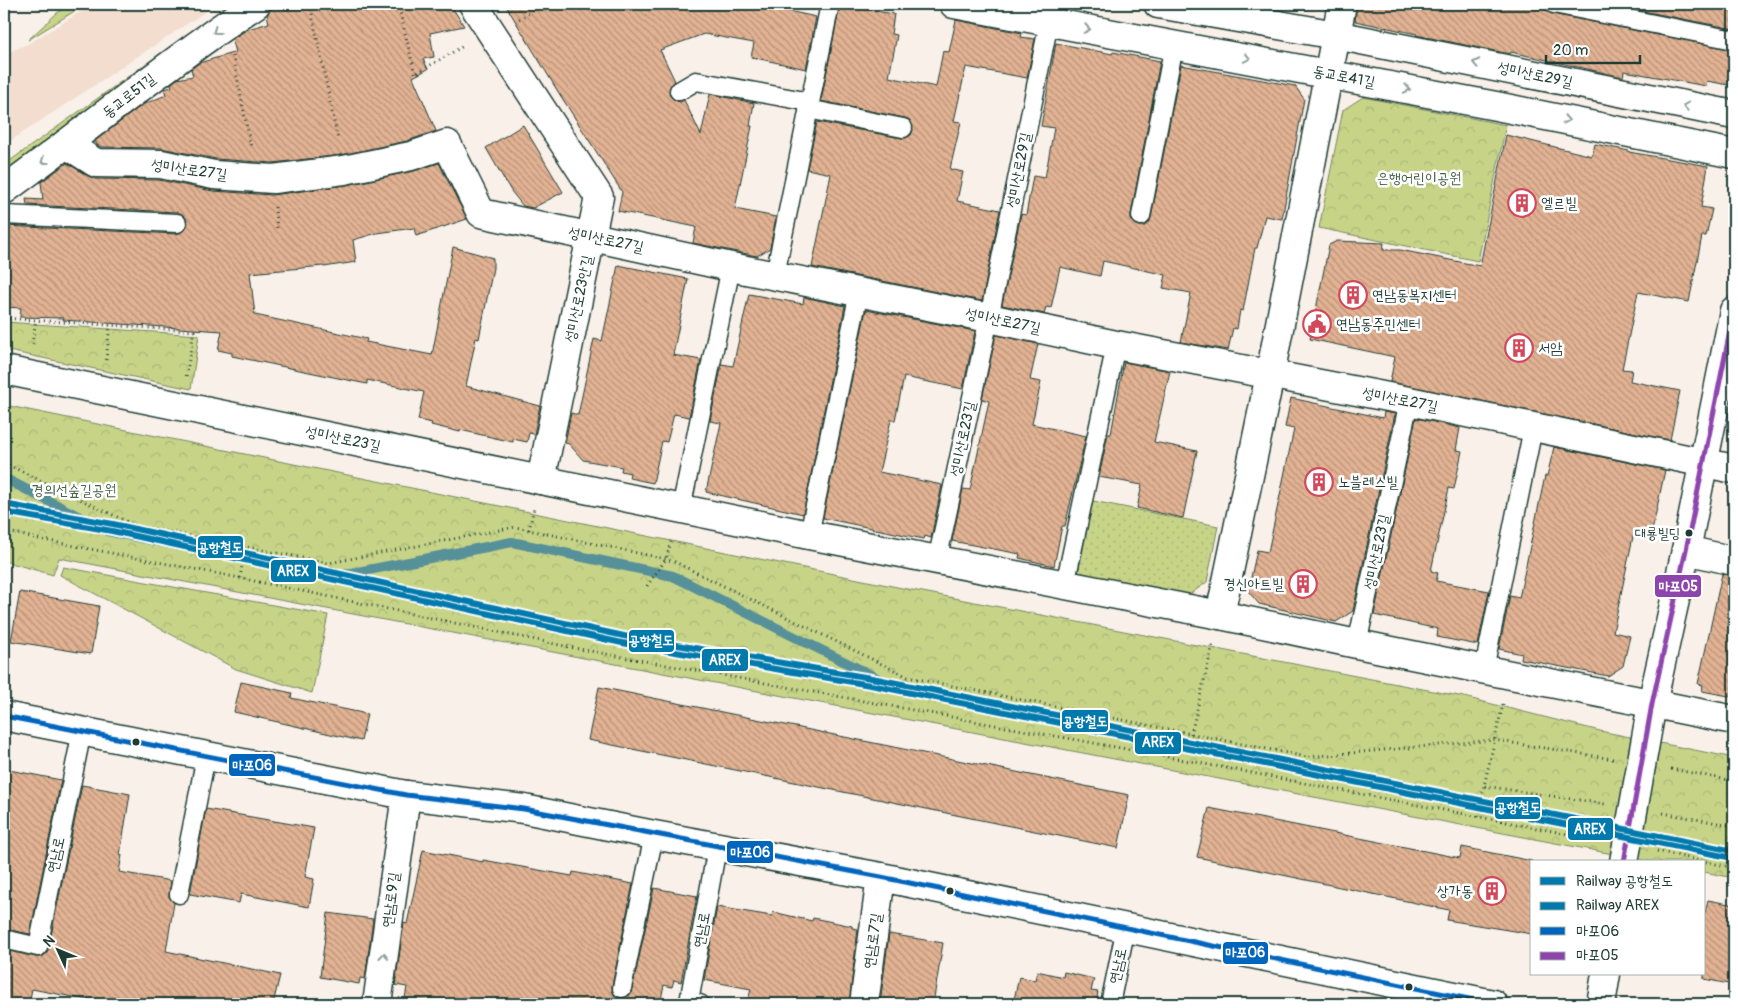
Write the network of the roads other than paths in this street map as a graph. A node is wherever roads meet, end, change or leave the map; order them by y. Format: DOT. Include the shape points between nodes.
graph roads {
  1 [pos="256,4"];
  2 [pos="472,4"];
  3 [pos="830,4"];
  4 [pos="954,4"];
  5 [pos="1158,4"];
  6 [pos="1342,4"];
  7 [pos="1554,4"];
  8 [pos="1214,8"];
  9 [pos="1049,22"];
  10 [pos="1336,34"];
  11 [pos="1734,40"];
  12 [pos="1174,44"];
  13 [pos="1329,74"];
  14 [pos="679,91"];
  15 [pos="809,105"];
  16 [pos="1734,115"];
  17 [pos="903,128"];
  18 [pos="66,144"];
  19 [pos="1734,154"];
  20 [pos="4,190"];
  21 [pos="4,215"];
  22 [pos="1142,216"];
  23 [pos="178,223"];
  24 [pos="592,236"];
  25 [pos="732,267"];
  26 [pos="775,275"];
  27 [pos="859,292"];
  28 [pos="1734,311"];
  29 [pos="989,318"];
  30 [pos="1116,346"];
  31 [pos="4,370"];
  32 [pos="1270,374"];
  33 [pos="1408,401"];
  34 [pos="1533,428"];
  35 [pos="1704,463"];
  36 [pos="1734,469"];
  37 [pos="541,480"];
  38 [pos="681,509"];
  39 [pos="809,535"];
  40 [pos="1686,550"];
  41 [pos="937,561"];
  42 [pos="1734,561"];
  43 [pos="1065,585"];
  44 [pos="1220,615"];
  45 [pos="1358,644"];
  46 [pos="1497,672"];
  47 [pos="1652,704"];
  48 [pos="4,716"];
  49 [pos="1734,720"];
  50 [pos="82,730"];
  51 [pos="206,756"];
  52 [pos="406,795"];
  53 [pos="654,835"];
  54 [pos="717,847"];
  55 [pos="1625,854"];
  56 [pos="882,877"];
  57 [pos="179,894"];
  58 [pos="1126,927"];
  59 [pos="4,939"];
  60 [pos="1606,976"];
  61 [pos="622,988"];
  62 [pos="377,1004"];
  63 [pos="700,1004"];
  64 [pos="864,1004"];
  65 [pos="1110,1004"];
  66 [pos="1493,1004"];
  67 [pos="1601,1004"];
  1 -- 18 [label="street, 동교로51길, one-way"];
  2 -- 24 [label="street, 성미산로23안길" via="599,196"];
  3 -- 15 [label="lane"];
  4 -- 9 [label="street, 동교로41길"];
  5 -- 8 [label="street, 성미산로29길"];
  6 -- 10 [label="street"];
  7 -- 11 [label="lane"];
  8 -- 10 [label="street, 성미산로29길"];
  9 -- 12 [label="street, 동교로41길, one-way"];
  9 -- 29 [label="lane, 성미산로29길"];
  10 -- 13 [label="street"];
  16 -- 10 [label="street, 성미산로29길, one-way"];
  12 -- 13 [label="street, 동교로41길, one-way"];
  12 -- 22 [label="lane"];
  13 -- 19 [label="street, 동교로41길, one-way"];
  13 -- 32 [label="street"];
  14 -- 15 [label="lane" via="696,81"];
  15 -- 17 [label="lane"];
  15 -- 26 [label="lane"];
  18 -- 20 [label="street, 동교로51길, one-way"];
  18 -- 24 [label="street, 성미산로27길" via="96,163 161,164 214,175 273,179 344,170 411,156 447,144 481,213"];
  21 -- 23 [label="lane"];
  24 -- 25 [label="street, 성미산로27길"];
  24 -- 37 [label="street, 성미산로23안길"];
  25 -- 26 [label="street, 성미산로27길"];
  25 -- 38 [label="lane"];
  26 -- 27 [label="street, 성미산로27길"];
  27 -- 29 [label="street, 성미산로27길"];
  27 -- 39 [label="lane"];
  28 -- 35 [label="street"];
  29 -- 30 [label="street, 성미산로27길"];
  29 -- 41 [label="lane, 성미산로23길"];
  30 -- 32 [label="street, 성미산로27길"];
  30 -- 43 [label="lane"];
  31 -- 37 [label="street, 성미산로23길"];
  32 -- 33 [label="street, 성미산로27길"];
  32 -- 44 [label="street"];
  33 -- 34 [label="street, 성미산로27길"];
  33 -- 45 [label="lane, 성미산로23길"];
  34 -- 35 [label="street, 성미산로27길"];
  34 -- 46 [label="lane"];
  35 -- 36 [label="street, 성미산로27길"];
  35 -- 40 [label="street"];
  37 -- 38 [label="street, 성미산로23길"];
  38 -- 39 [label="street, 성미산로23길"];
  39 -- 41 [label="street, 성미산로23길"];
  40 -- 42 [label="street"];
  40 -- 47 [label="street"];
  41 -- 43 [label="street, 성미산로23길"];
  43 -- 44 [label="street, 성미산로23길"];
  44 -- 45 [label="street, 성미산로23길"];
  45 -- 46 [label="street, 성미산로23길"];
  46 -- 47 [label="street, 성미산로23길"];
  47 -- 49 [label="street, 성미산로23길"];
  47 -- 55 [label="street"];
  48 -- 50 [label="street, 연남로"];
  50 -- 51 [label="street, 연남로"];
  50 -- 59 [label="lane, 연남로" via="38,946"];
  51 -- 52 [label="street, 연남로"];
  51 -- 57 [label="lane"];
  52 -- 53 [label="street, 연남로" via="524,809"];
  62 -- 52 [label="street, 연남로9길, one-way"];
  53 -- 54 [label="street, 연남로"];
  53 -- 61 [label="lane"];
  54 -- 56 [label="street, 연남로"];
  54 -- 63 [label="lane, 연남로" via="689,1002"];
  56 -- 58 [label="street, 연남로"];
  56 -- 64 [label="street, 연남로7길"];
  58 -- 65 [label="lane, 연남로"];
  58 -- 66 [label="street, 연남로"];
  60 -- 67 [label="street"];
}
